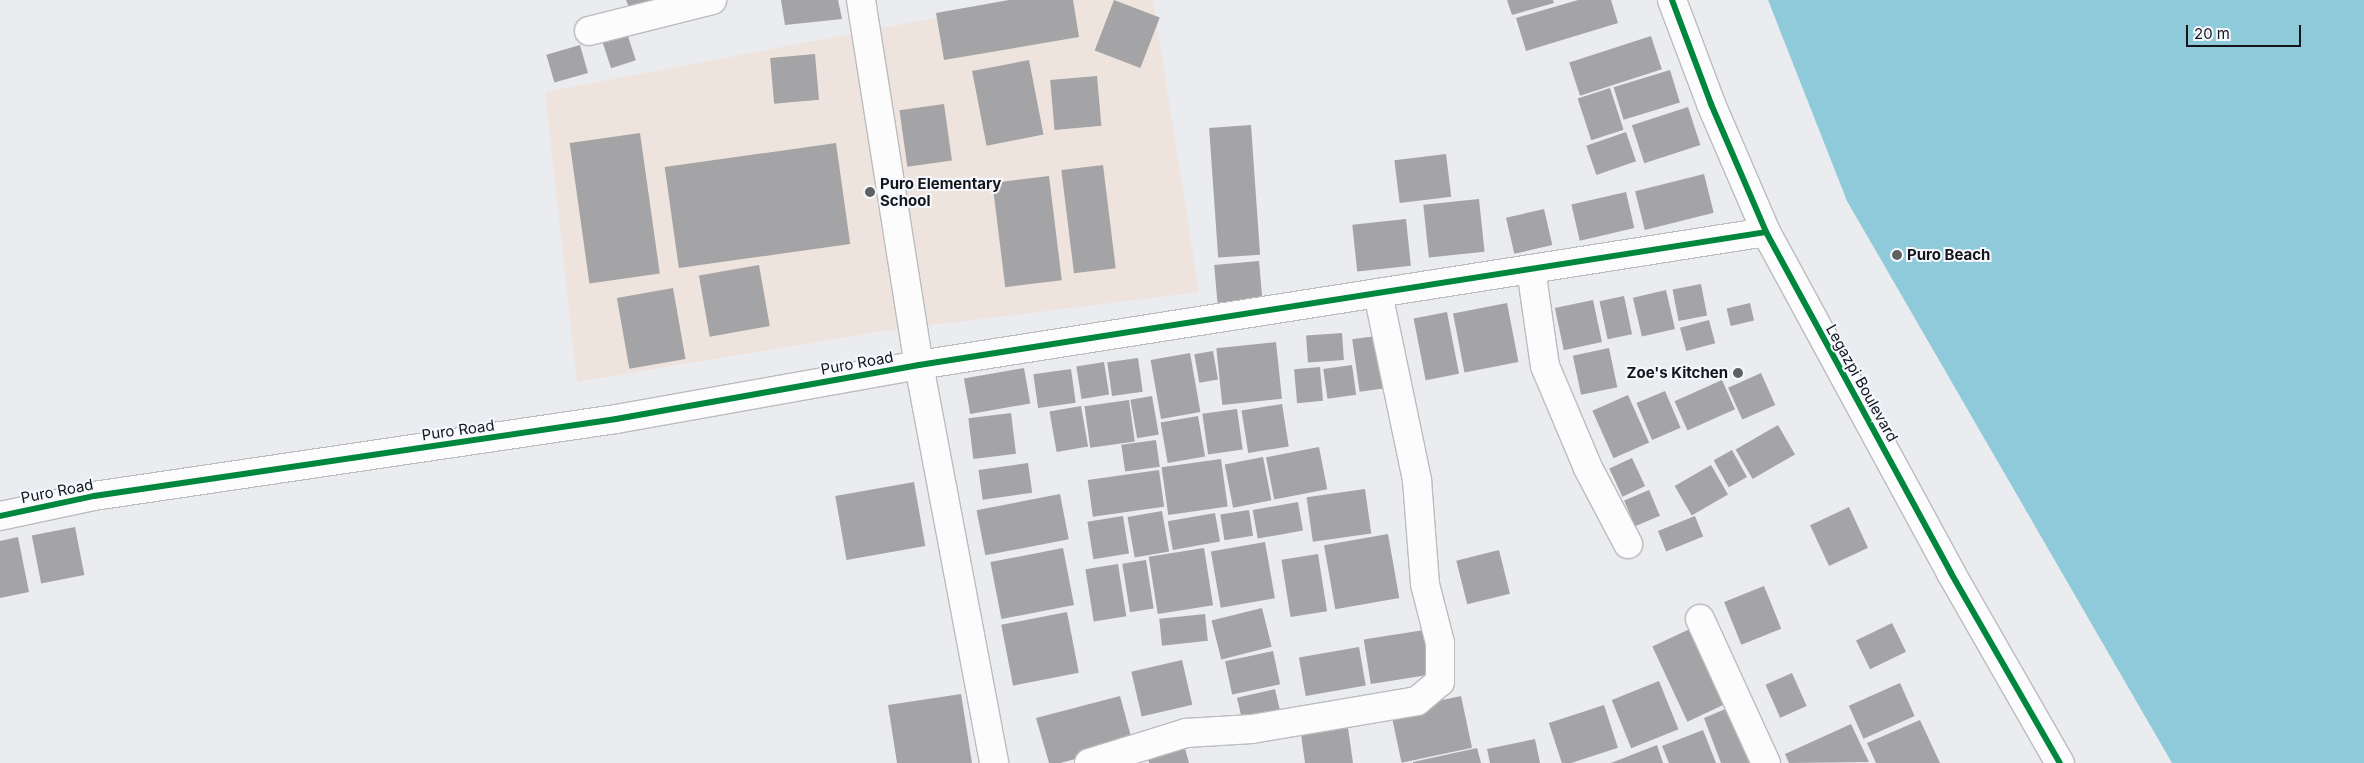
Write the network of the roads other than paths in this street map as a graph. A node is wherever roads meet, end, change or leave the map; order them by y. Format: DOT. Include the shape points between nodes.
graph roads {
  1 [pos="712,0"];
  2 [pos="861,0"];
  3 [pos="1672,0"];
  4 [pos="589,31"];
  5 [pos="1766,232"];
  6 [pos="1531,268"];
  7 [pos="1378,293"];
  8 [pos="919,365"];
  9 [pos="0,516"];
  10 [pos="1628,544"];
  11 [pos="1700,619"];
  12 [pos="994,763"];
  13 [pos="1089,763"];
  14 [pos="1766,763"];
  15 [pos="2060,763"];
  1 -- 4 [label="street"];
  2 -- 8 [label="street"];
  3 -- 5 [label="street, Legazpi Boulevard" via="1711,104"];
  5 -- 6 [label="street, Puro Road"];
  5 -- 15 [label="street, Legazpi Boulevard" via="1951,573"];
  6 -- 7 [label="street, Puro Road"];
  6 -- 10 [label="street" via="1545,366 1588,468"];
  7 -- 8 [label="street, Puro Road"];
  7 -- 13 [label="street" via="1417,480 1426,584 1440,643 1440,682 1417,701 1252,729 1186,733"];
  8 -- 9 [label="street, Puro Road" via="616,419 94,496"];
  8 -- 12 [label="street"];
  11 -- 14 [label="street"];
}
